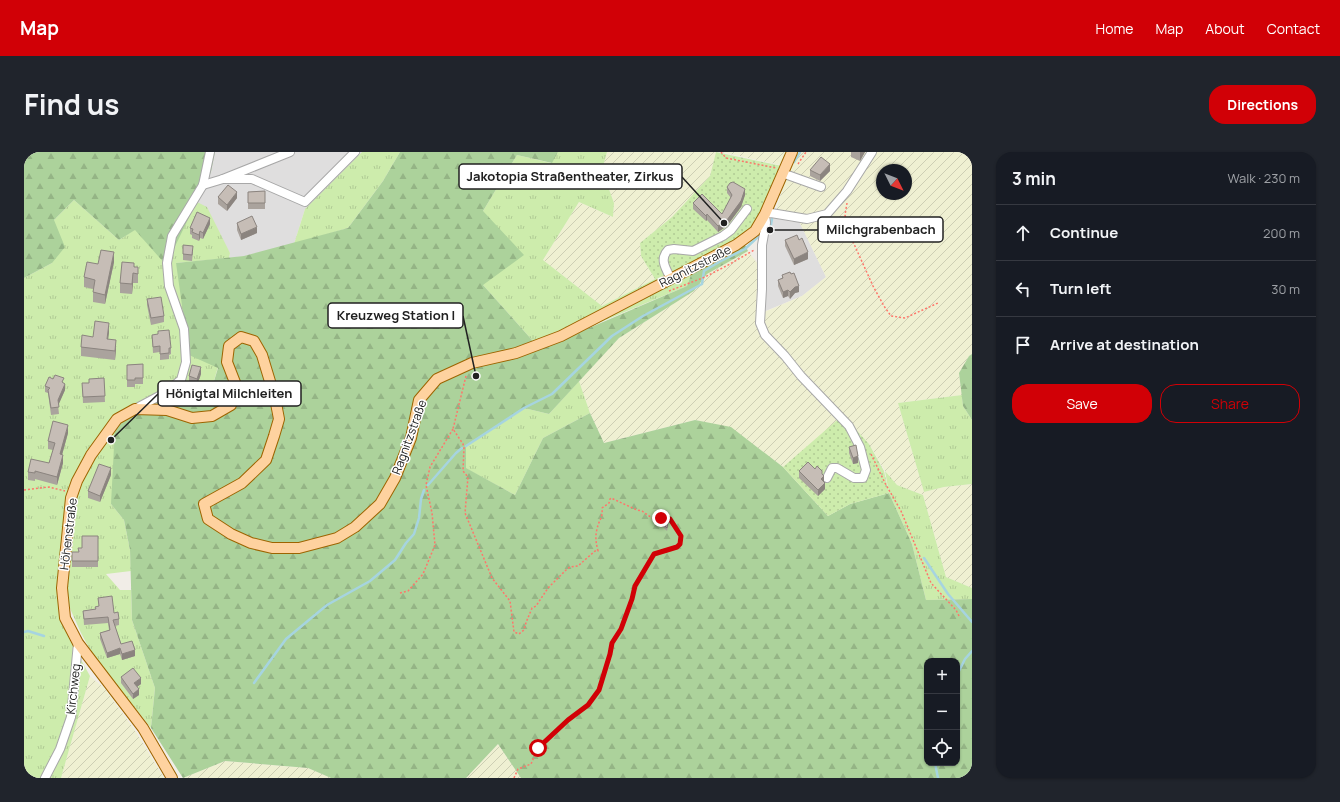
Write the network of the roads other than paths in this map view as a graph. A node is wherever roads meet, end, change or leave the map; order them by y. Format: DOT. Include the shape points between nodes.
graph roads {
  1 [pos="210,152"];
  2 [pos="290,152"];
  3 [pos="355,152"];
  4 [pos="792,152"];
  5 [pos="872,152"];
  6 [pos="783,171"];
  7 [pos="223,178"];
  8 [pos="203,185"];
  9 [pos="821,187"];
  10 [pos="747,209"];
  11 [pos="765,214"];
  12 [pos="671,278"];
  13 [pos="135,409"];
  14 [pos="827,478"];
  15 [pos="78,643"];
  16 [pos="45,778"];
  17 [pos="172,778"];
  1 -- 8 [label="street, Höhenstraße"];
  2 -- 7 [label="street"];
  3 -- 7 [label="street" via="305,202 252,179"];
  4 -- 6 [label="main road, Ragnitzstraße"];
  5 -- 11 [label="street" via="847,191 827,214 807,219"];
  6 -- 9 [label="street"];
  6 -- 11 [label="main road, Ragnitzstraße"];
  7 -- 8 [label="street"];
  8 -- 13 [label="street, Höhenstraße" via="172,236 167,262 169,286 184,329 186,362 181,380 163,394"];
  10 -- 12 [label="street" via="731,230 693,252 668,250 663,258 663,264"];
  11 -- 12 [label="main road, Ragnitzstraße" via="755,231 736,245"];
  11 -- 14 [label="street" via="760,323 765,335 849,426 860,447 866,470 863,478 854,478 837,468 832,468"];
  12 -- 13 [label="main road, Ragnitzstraße" via="561,336 516,353 472,363 437,379 420,400 411,438 395,478 380,504 355,527 337,538 299,548 272,548 231,534 208,518 204,504 242,483 266,460 274,436 279,419 275,398 262,356 254,341 241,337 229,346 227,362 236,385 231,405 212,416 192,418 167,410"];
  13 -- 15 [label="main road, Höhenstraße" via="117,419 105,434 87,461 70,498 62,588 65,618"];
  15 -- 16 [label="street, Kirchweg" via="71,717 60,749"];
  15 -- 17 [label="main road, Höhenstraße" via="143,728"];
}
